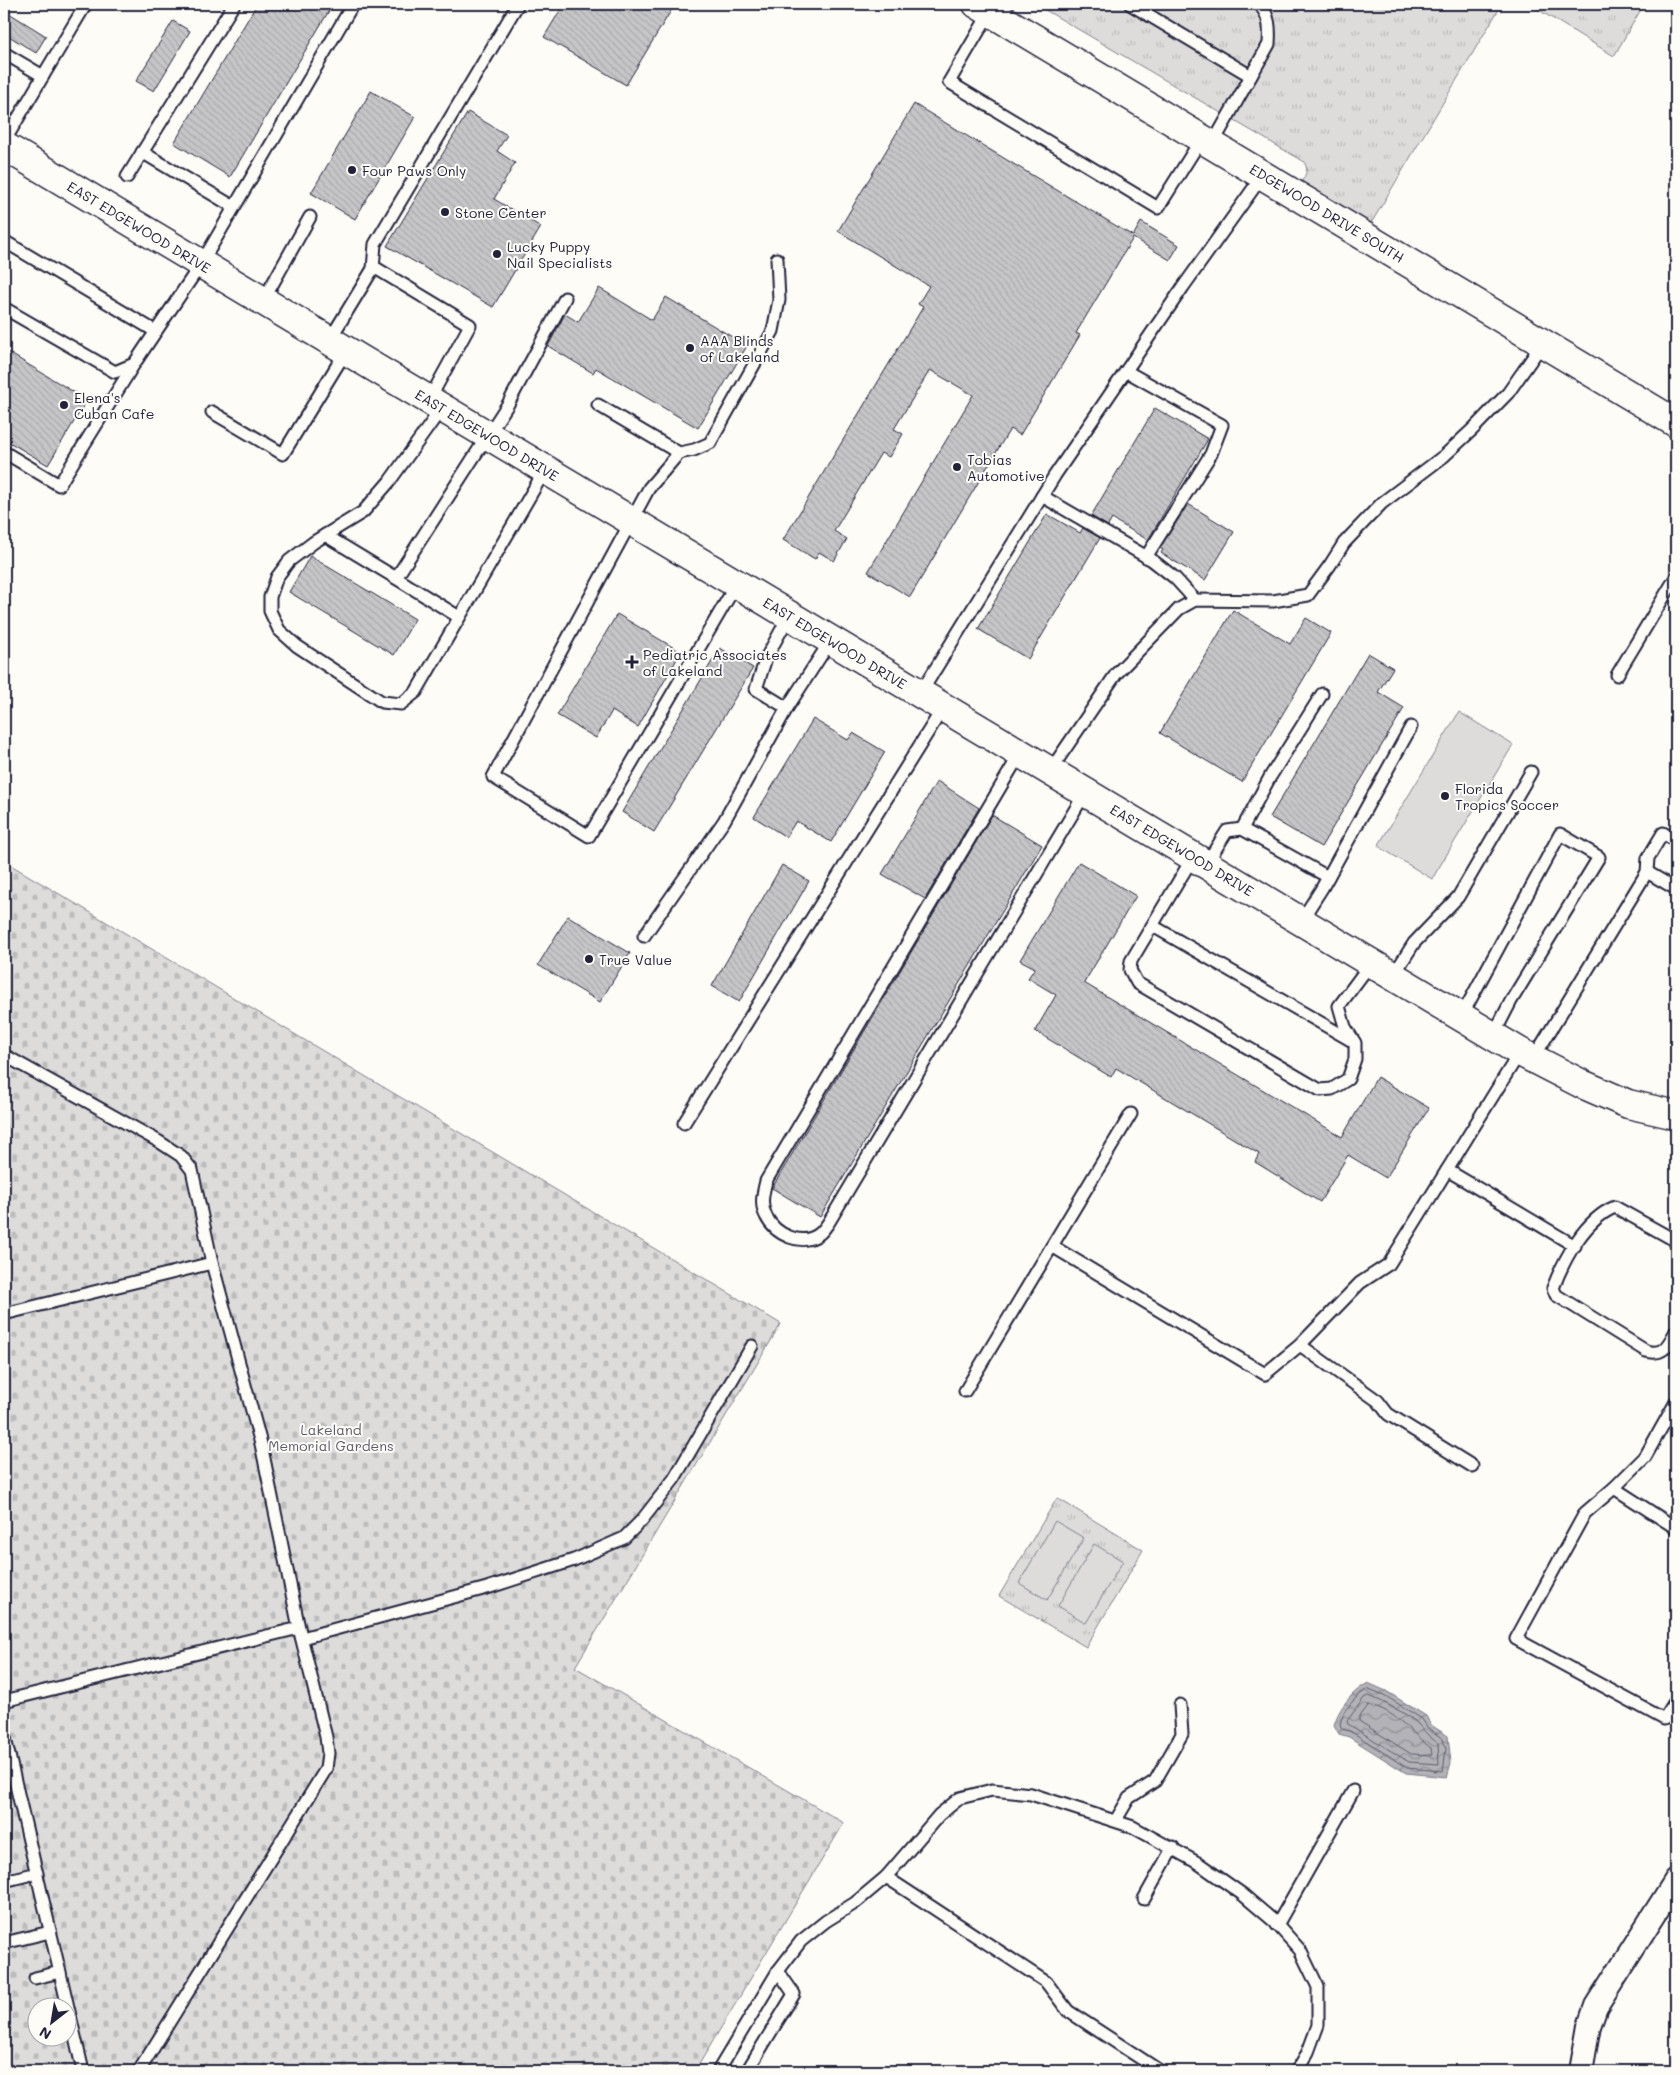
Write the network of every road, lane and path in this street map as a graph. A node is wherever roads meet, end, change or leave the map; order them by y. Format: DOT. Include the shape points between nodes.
graph roads {
  1 [pos="86,4"];
  2 [pos="234,4"];
  3 [pos="354,4"];
  4 [pos="518,4"];
  5 [pos="1130,4"];
  6 [pos="1259,4"];
  7 [pos="984,8"];
  8 [pos="4,53"];
  9 [pos="43,76"];
  10 [pos="1251,76"];
  11 [pos="1207,141"];
  12 [pos="4,142"];
  13 [pos="4,146"];
  14 [pos="142,152"];
  15 [pos="1263,175"];
  16 [pos="128,177"];
  17 [pos="234,207"];
  18 [pos="310,217"];
  19 [pos="4,241"];
  20 [pos="777,259"];
  21 [pos="201,264"];
  22 [pos="373,269"];
  23 [pos="565,298"];
  24 [pos="263,301"];
  25 [pos="4,308"];
  26 [pos="156,331"];
  27 [pos="1543,343"];
  28 [pos="338,346"];
  29 [pos="134,364"];
  30 [pos="1126,371"];
  31 [pos="435,404"];
  32 [pos="598,405"];
  33 [pos="212,412"];
  34 [pos="1676,423"];
  35 [pos="488,435"];
  36 [pos="4,452"];
  37 [pos="678,453"];
  38 [pos="545,470"];
  39 [pos="1042,496"];
  40 [pos="631,521"];
  41 [pos="325,535"];
  42 [pos="1146,557"];
  43 [pos="1676,576"];
  44 [pos="396,578"];
  45 [pos="737,583"];
  46 [pos="1194,600"];
  47 [pos="789,615"];
  48 [pos="459,618"];
  49 [pos="831,640"];
  50 [pos="1617,675"];
  51 [pos="920,694"];
  52 [pos="1322,694"];
  53 [pos="787,708"];
  54 [pos="943,708"];
  55 [pos="1411,728"];
  56 [pos="1020,754"];
  57 [pos="1050,772"];
  58 [pos="1531,772"];
  59 [pos="1085,793"];
  60 [pos="1242,829"];
  61 [pos="1676,841"];
  62 [pos="1200,861"];
  63 [pos="1647,872"];
  64 [pos="1328,877"];
  65 [pos="1676,889"];
  66 [pos="1301,922"];
  67 [pos="1153,926"];
  68 [pos="644,936"];
  69 [pos="1382,970"];
  70 [pos="1461,1016"];
  71 [pos="1493,1036"];
  72 [pos="1355,1043"];
  73 [pos="4,1055"];
  74 [pos="1527,1055"];
  75 [pos="1131,1114"];
  76 [pos="1676,1115"];
  77 [pos="684,1123"];
  78 [pos="1447,1170"];
  79 [pos="1676,1241"];
  80 [pos="1052,1246"];
  81 [pos="1575,1246"];
  82 [pos="212,1264"];
  83 [pos="4,1314"];
  84 [pos="1676,1331"];
  85 [pos="1300,1345"];
  86 [pos="752,1346"];
  87 [pos="965,1391"];
  88 [pos="1676,1402"];
  89 [pos="1472,1466"];
  90 [pos="1614,1488"];
  91 [pos="1676,1528"];
  92 [pos="300,1633"];
  93 [pos="1676,1700"];
  94 [pos="4,1701"];
  95 [pos="1180,1705"];
  96 [pos="4,1734"];
  97 [pos="1353,1791"];
  98 [pos="1116,1820"];
  99 [pos="1173,1848"];
  100 [pos="37,1874"];
  101 [pos="886,1877"];
  102 [pos="4,1880"];
  103 [pos="1676,1880"];
  104 [pos="1144,1899"];
  105 [pos="1277,1925"];
  106 [pos="50,1932"];
  107 [pos="4,1943"];
  108 [pos="778,1971"];
  109 [pos="60,1972"];
  110 [pos="35,1978"];
  111 [pos="83,2071"];
  112 [pos="139,2071"];
  113 [pos="718,2071"];
  114 [pos="747,2071"];
  115 [pos="1160,2071"];
  116 [pos="1297,2071"];
  117 [pos="1581,2071"];
  1 -- 9 [label="lane"];
  2 -- 14 [label="lane"];
  3 -- 17 [label="lane"];
  4 -- 22 [label="lane" via="375,244"];
  5 -- 10 [label="lane"];
  6 -- 10 [label="lane" via="1270,26 1269,44"];
  7 -- 11 [label="main road, EDGEWOOD DRIVE SOUTH"];
  7 -- 11 [label="lane" via="949,82 1158,208"];
  8 -- 9 [label="lane"];
  9 -- 12 [label="lane"];
  10 -- 11 [label="lane"];
  11 -- 15 [label="main road, EDGEWOOD DRIVE SOUTH"];
  13 -- 21 [label="main road, EAST EDGEWOOD DRIVE"];
  14 -- 16 [label="lane"];
  14 -- 17 [label="lane"];
  15 -- 27 [label="main road, EDGEWOOD DRIVE SOUTH"];
  15 -- 30 [label="lane"];
  17 -- 21 [label="lane"];
  18 -- 24 [label="lane"];
  19 -- 26 [label="lane"];
  20 -- 37 [label="lane" via="779,300 773,331 710,443"];
  21 -- 24 [label="main road, EAST EDGEWOOD DRIVE"];
  21 -- 26 [label="lane"];
  22 -- 28 [label="lane"];
  22 -- 31 [label="lane" via="470,325"];
  23 -- 35 [label="lane" via="521,382"];
  24 -- 28 [label="main road, EAST EDGEWOOD DRIVE"];
  25 -- 29 [label="lane" via="115,372"];
  26 -- 29 [label="lane"];
  27 -- 34 [label="main road, EDGEWOOD DRIVE SOUTH"];
  27 -- 46 [label="lane" via="1508,393 1473,429 1444,456 1382,502 1344,543 1308,595 1273,601"];
  28 -- 31 [label="main road, EAST EDGEWOOD DRIVE"];
  28 -- 33 [label="lane" via="283,454"];
  29 -- 36 [label="lane" via="59,485"];
  30 -- 39 [label="lane"];
  30 -- 42 [label="lane" via="1222,425 1211,454"];
  31 -- 35 [label="main road, EAST EDGEWOOD DRIVE"];
  31 -- 41 [label="lane" via="389,482 363,512"];
  32 -- 37 [label="lane"];
  35 -- 38 [label="main road, EAST EDGEWOOD DRIVE"];
  35 -- 44 [label="lane"];
  37 -- 40 [label="lane" via="649,488"];
  38 -- 40 [label="main road, EAST EDGEWOOD DRIVE"];
  38 -- 48 [label="lane"];
  39 -- 42 [label="lane"];
  39 -- 51 [label="lane"];
  40 -- 45 [label="main road, EAST EDGEWOOD DRIVE"];
  40 -- 45 [label="lane" via="493,777 589,836"];
  41 -- 44 [label="lane"];
  41 -- 48 [label="lane" via="289,561 277,577 270,597 270,611 279,630 297,646 382,702 401,704 416,692"];
  42 -- 46 [label="lane" via="1175,578"];
  43 -- 50 [label="lane"];
  44 -- 48 [label="lane"];
  45 -- 47 [label="main road, EAST EDGEWOOD DRIVE"];
  46 -- 57 [label="lane" via="1179,609 1116,674"];
  47 -- 49 [label="main road, EAST EDGEWOOD DRIVE"];
  47 -- 53 [label="lane" via="766,658 756,689"];
  49 -- 51 [label="main road, EAST EDGEWOOD DRIVE"];
  49 -- 53 [label="lane"];
  51 -- 54 [label="main road, EAST EDGEWOOD DRIVE"];
  52 -- 60 [label="lane"];
  53 -- 68 [label="lane" via="724,821"];
  54 -- 56 [label="main road, EAST EDGEWOOD DRIVE"];
  54 -- 77 [label="lane"];
  55 -- 64 [label="lane"];
  56 -- 57 [label="main road, EAST EDGEWOOD DRIVE"];
  56 -- 59 [label="lane" via="766,1182 762,1199 766,1217 780,1233 798,1240 810,1239 829,1222"];
  57 -- 59 [label="main road, EAST EDGEWOOD DRIVE"];
  58 -- 69 [label="lane" via="1458,897 1414,943"];
  59 -- 62 [label="main road, EAST EDGEWOOD DRIVE"];
  60 -- 62 [label="lane" via="1227,831"];
  60 -- 64 [label="lane"];
  61 -- 63 [label="lane" via="1663,833 1648,858"];
  62 -- 66 [label="main road, EAST EDGEWOOD DRIVE"];
  62 -- 67 [label="lane"];
  63 -- 65 [label="lane"];
  63 -- 74 [label="lane"];
  64 -- 66 [label="lane"];
  66 -- 69 [label="main road, EAST EDGEWOOD DRIVE"];
  67 -- 72 [label="lane"];
  67 -- 72 [label="lane" via="1131,961 1130,970 1137,982 1300,1080 1320,1090 1332,1089 1348,1080 1355,1059"];
  69 -- 70 [label="main road, EAST EDGEWOOD DRIVE"];
  69 -- 72 [label="lane" via="1339,1006 1345,1027"];
  70 -- 71 [label="main road, EAST EDGEWOOD DRIVE"];
  70 -- 71 [label="lane" via="1560,834 1599,857"];
  71 -- 74 [label="main road, EAST EDGEWOOD DRIVE"];
  73 -- 82 [label="lane" via="181,1156 192,1170"];
  74 -- 76 [label="main road, EAST EDGEWOOD DRIVE" via="1628,1104"];
  74 -- 78 [label="lane"];
  75 -- 80 [label="lane"];
  78 -- 81 [label="lane"];
  78 -- 85 [label="lane" via="1388,1264 1360,1283"];
  79 -- 81 [label="lane" via="1615,1206 1600,1215"];
  80 -- 85 [label="lane" via="1265,1374"];
  80 -- 87 [label="lane"];
  81 -- 84 [label="lane" via="1553,1288 1556,1295 1646,1351 1656,1354 1665,1350"];
  82 -- 83 [label="lane"];
  82 -- 92 [label="lane" via="261,1444"];
  85 -- 89 [label="lane" via="1378,1401 1388,1414"];
  86 -- 92 [label="lane" via="674,1479 624,1538 574,1560 487,1588"];
  88 -- 90 [label="lane" via="1645,1457"];
  90 -- 91 [label="lane"];
  90 -- 93 [label="lane" via="1585,1513 1516,1639 1664,1719"];
  92 -- 94 [label="lane"];
  92 -- 112 [label="lane" via="326,1737 326,1769"];
  95 -- 98 [label="lane" via="1182,1734 1155,1781 1129,1798"];
  96 -- 100 [label="lane"];
  97 -- 105 [label="lane"];
  98 -- 99 [label="lane"];
  98 -- 101 [label="lane" via="1031,1794 992,1790 960,1798 939,1815"];
  99 -- 104 [label="lane"];
  99 -- 105 [label="lane" via="1242,1894"];
  100 -- 102 [label="lane"];
  100 -- 106 [label="lane"];
  101 -- 108 [label="lane" via="801,1941"];
  101 -- 115 [label="lane" via="1046,1982 1068,2011"];
  103 -- 117 [label="street" via="1596,2006"];
  105 -- 116 [label="lane" via="1300,1950 1318,1987 1318,2025"];
  106 -- 107 [label="lane"];
  106 -- 109 [label="lane"];
  108 -- 113 [label="lane"];
  108 -- 114 [label="lane" via="794,1994"];
  109 -- 110 [label="lane"];
  109 -- 111 [label="lane"];
}
